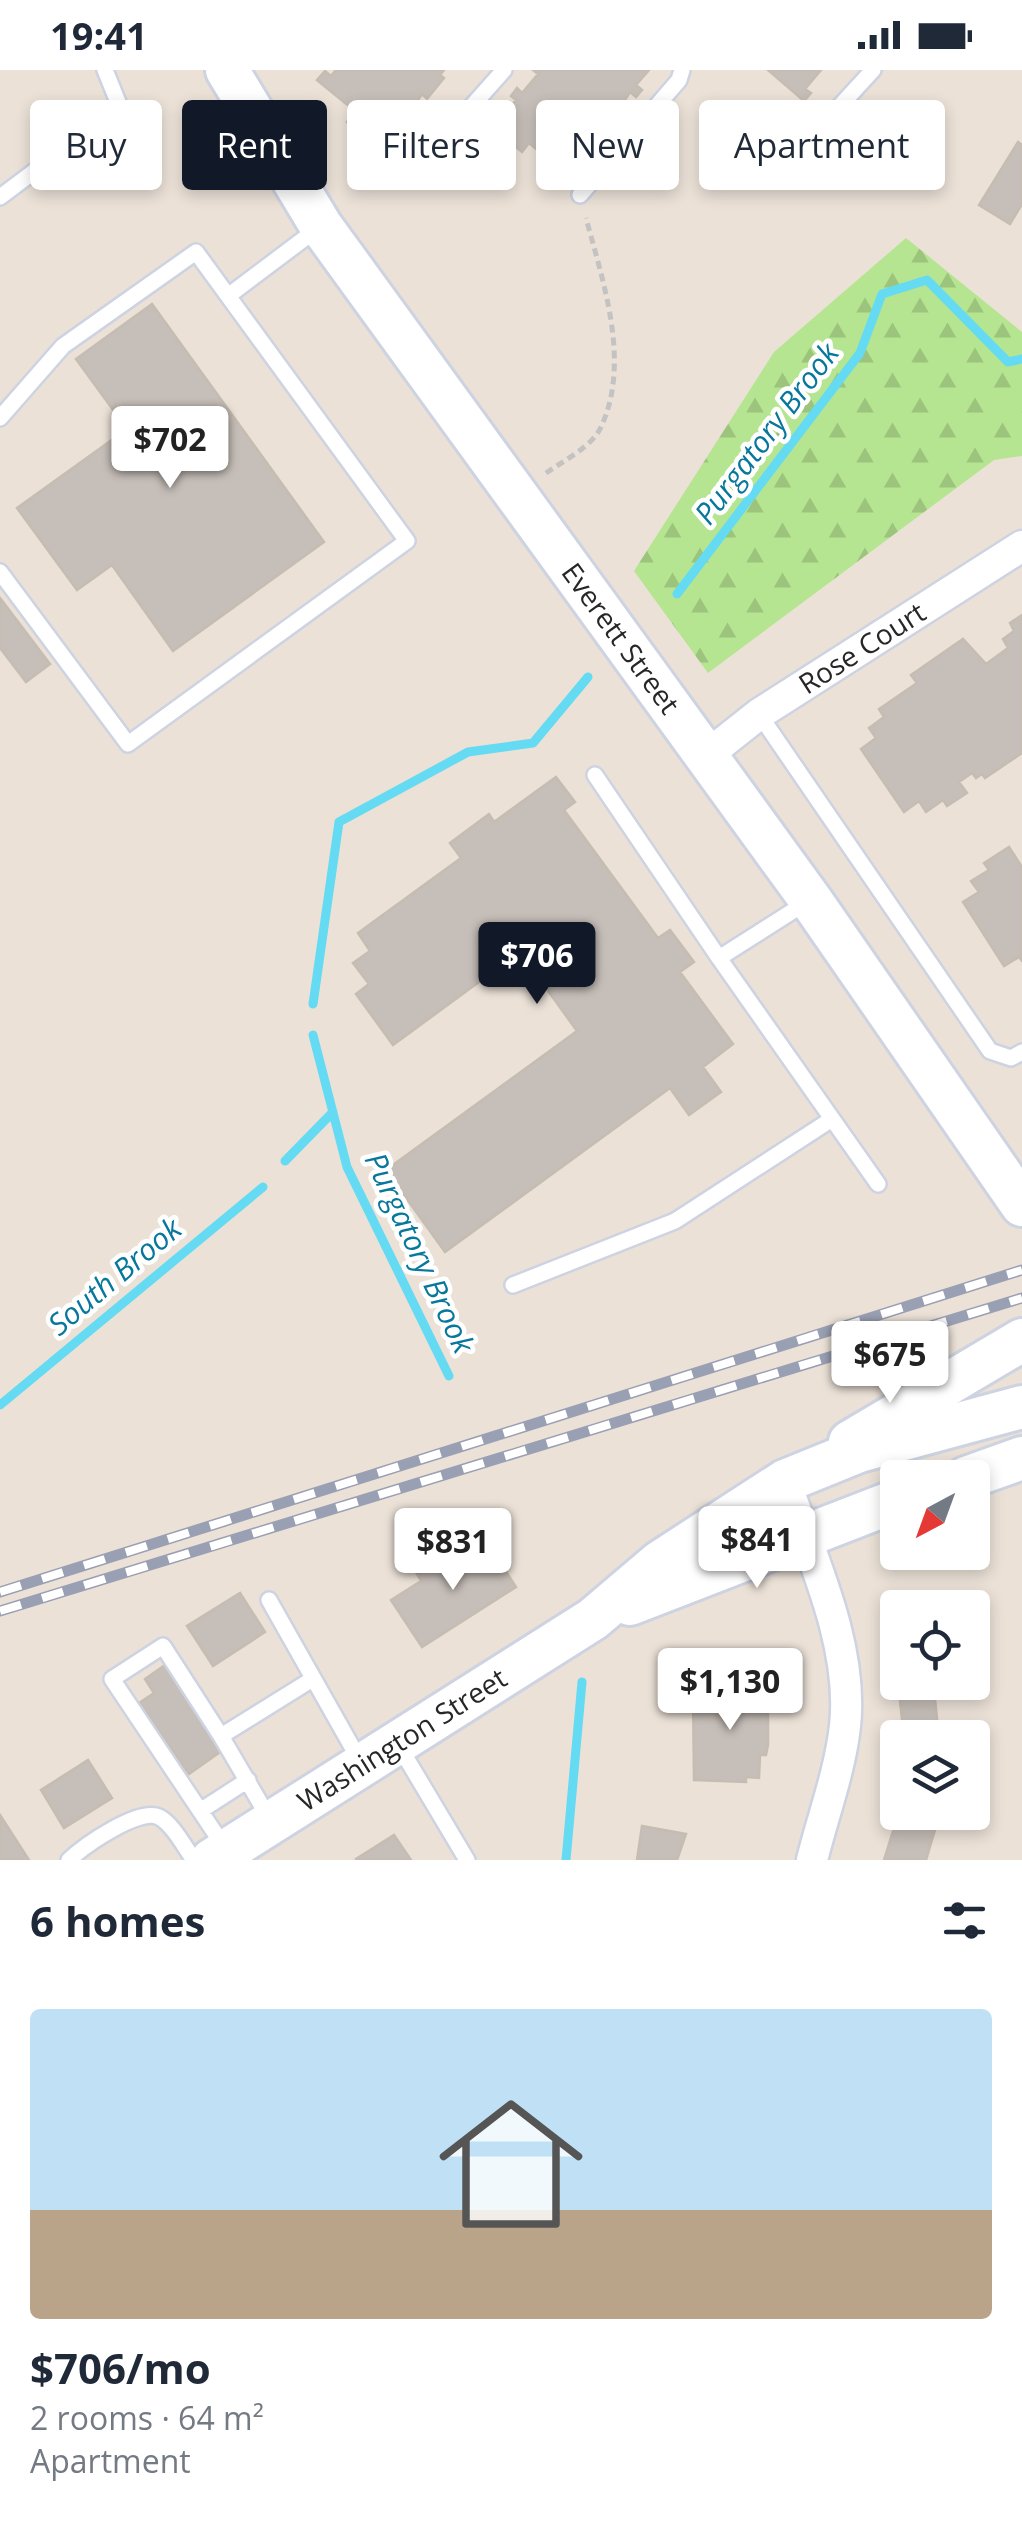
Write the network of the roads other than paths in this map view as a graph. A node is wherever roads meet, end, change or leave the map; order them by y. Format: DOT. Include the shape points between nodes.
graph roads {
  1 [pos="105,70"];
  2 [pos="228,70"];
  3 [pos="504,70"];
  4 [pos="682,70"];
  5 [pos="873,70"];
  6 [pos="477,100"];
  7 [pos="845,100"];
  8 [pos="580,196"];
  9 [pos="0,197"];
  10 [pos="320,226"];
  11 [pos="228,296"];
  12 [pos="0,418"];
  13 [pos="1022,546"];
  14 [pos="0,572"];
  15 [pos="760,714"];
  16 [pos="706,756"];
  17 [pos="595,775"];
  18 [pos="810,899"];
  19 [pos="719,958"];
  20 [pos="1022,1052"];
  21 [pos="832,1119"];
  22 [pos="878,1184"];
  23 [pos="1022,1205"];
  24 [pos="513,1285"];
  25 [pos="1022,1340"];
  26 [pos="1022,1407"];
  27 [pos="1022,1458"];
  28 [pos="990,1469"];
  29 [pos="785,1481"];
  30 [pos="880,1506"];
  31 [pos="804,1533"];
  32 [pos="269,1600"];
  33 [pos="593,1619"];
  34 [pos="311,1680"];
  35 [pos="222,1736"];
  36 [pos="379,1754"];
  37 [pos="248,1780"];
  38 [pos="200,1811"];
  39 [pos="271,1822"];
  40 [pos="211,1857"];
  41 [pos="69,1860"];
  42 [pos="467,1860"];
  43 [pos="812,1860"];
  1 -- 9 [label="lane" via="120,107"];
  2 -- 10 [label="main road, Everett Street"];
  3 -- 6 [label="lane"];
  4 -- 8 [label="lane"];
  5 -- 7 [label="lane"];
  10 -- 11 [label="lane"];
  10 -- 16 [label="main road, Everett Street"];
  11 -- 12 [label="lane" via="196,252 63,346"];
  11 -- 14 [label="lane" via="408,541 128,744"];
  13 -- 15 [label="street, Rose Court"];
  15 -- 16 [label="street, Rose Court"];
  15 -- 20 [label="lane" via="990,1051 1011,1058"];
  16 -- 18 [label="main road, Everett Street"];
  17 -- 19 [label="lane"];
  18 -- 19 [label="lane"];
  18 -- 23 [label="main road, Everett Street"];
  19 -- 21 [label="lane"];
  21 -- 22 [label="lane"];
  21 -- 24 [label="lane" via="675,1221"];
  25 -- 29 [label="main road"];
  26 -- 29 [label="main road, Washington Street" via="859,1451"];
  27 -- 28 [label="main road"];
  29 -- 31 [label="street"];
  29 -- 33 [label="main road, Washington Street" via="660,1562"];
  30 -- 31 [label="main road, Washington Street"];
  31 -- 33 [label="main road, Washington Street"];
  31 -- 43 [label="street" via="846,1695 840,1753"];
  32 -- 34 [label="lane"];
  33 -- 36 [label="main road, Washington Street"];
  34 -- 35 [label="lane"];
  34 -- 36 [label="lane"];
  35 -- 37 [label="lane"];
  35 -- 38 [label="lane" via="163,1646 112,1679"];
  36 -- 39 [label="main road, Washington Street"];
  36 -- 42 [label="lane"];
  37 -- 38 [label="lane"];
  37 -- 39 [label="lane"];
  38 -- 40 [label="lane"];
  39 -- 40 [label="main road, Washington Street"];
  40 -- 41 [label="lane" via="152,1815 130,1819"];
}
